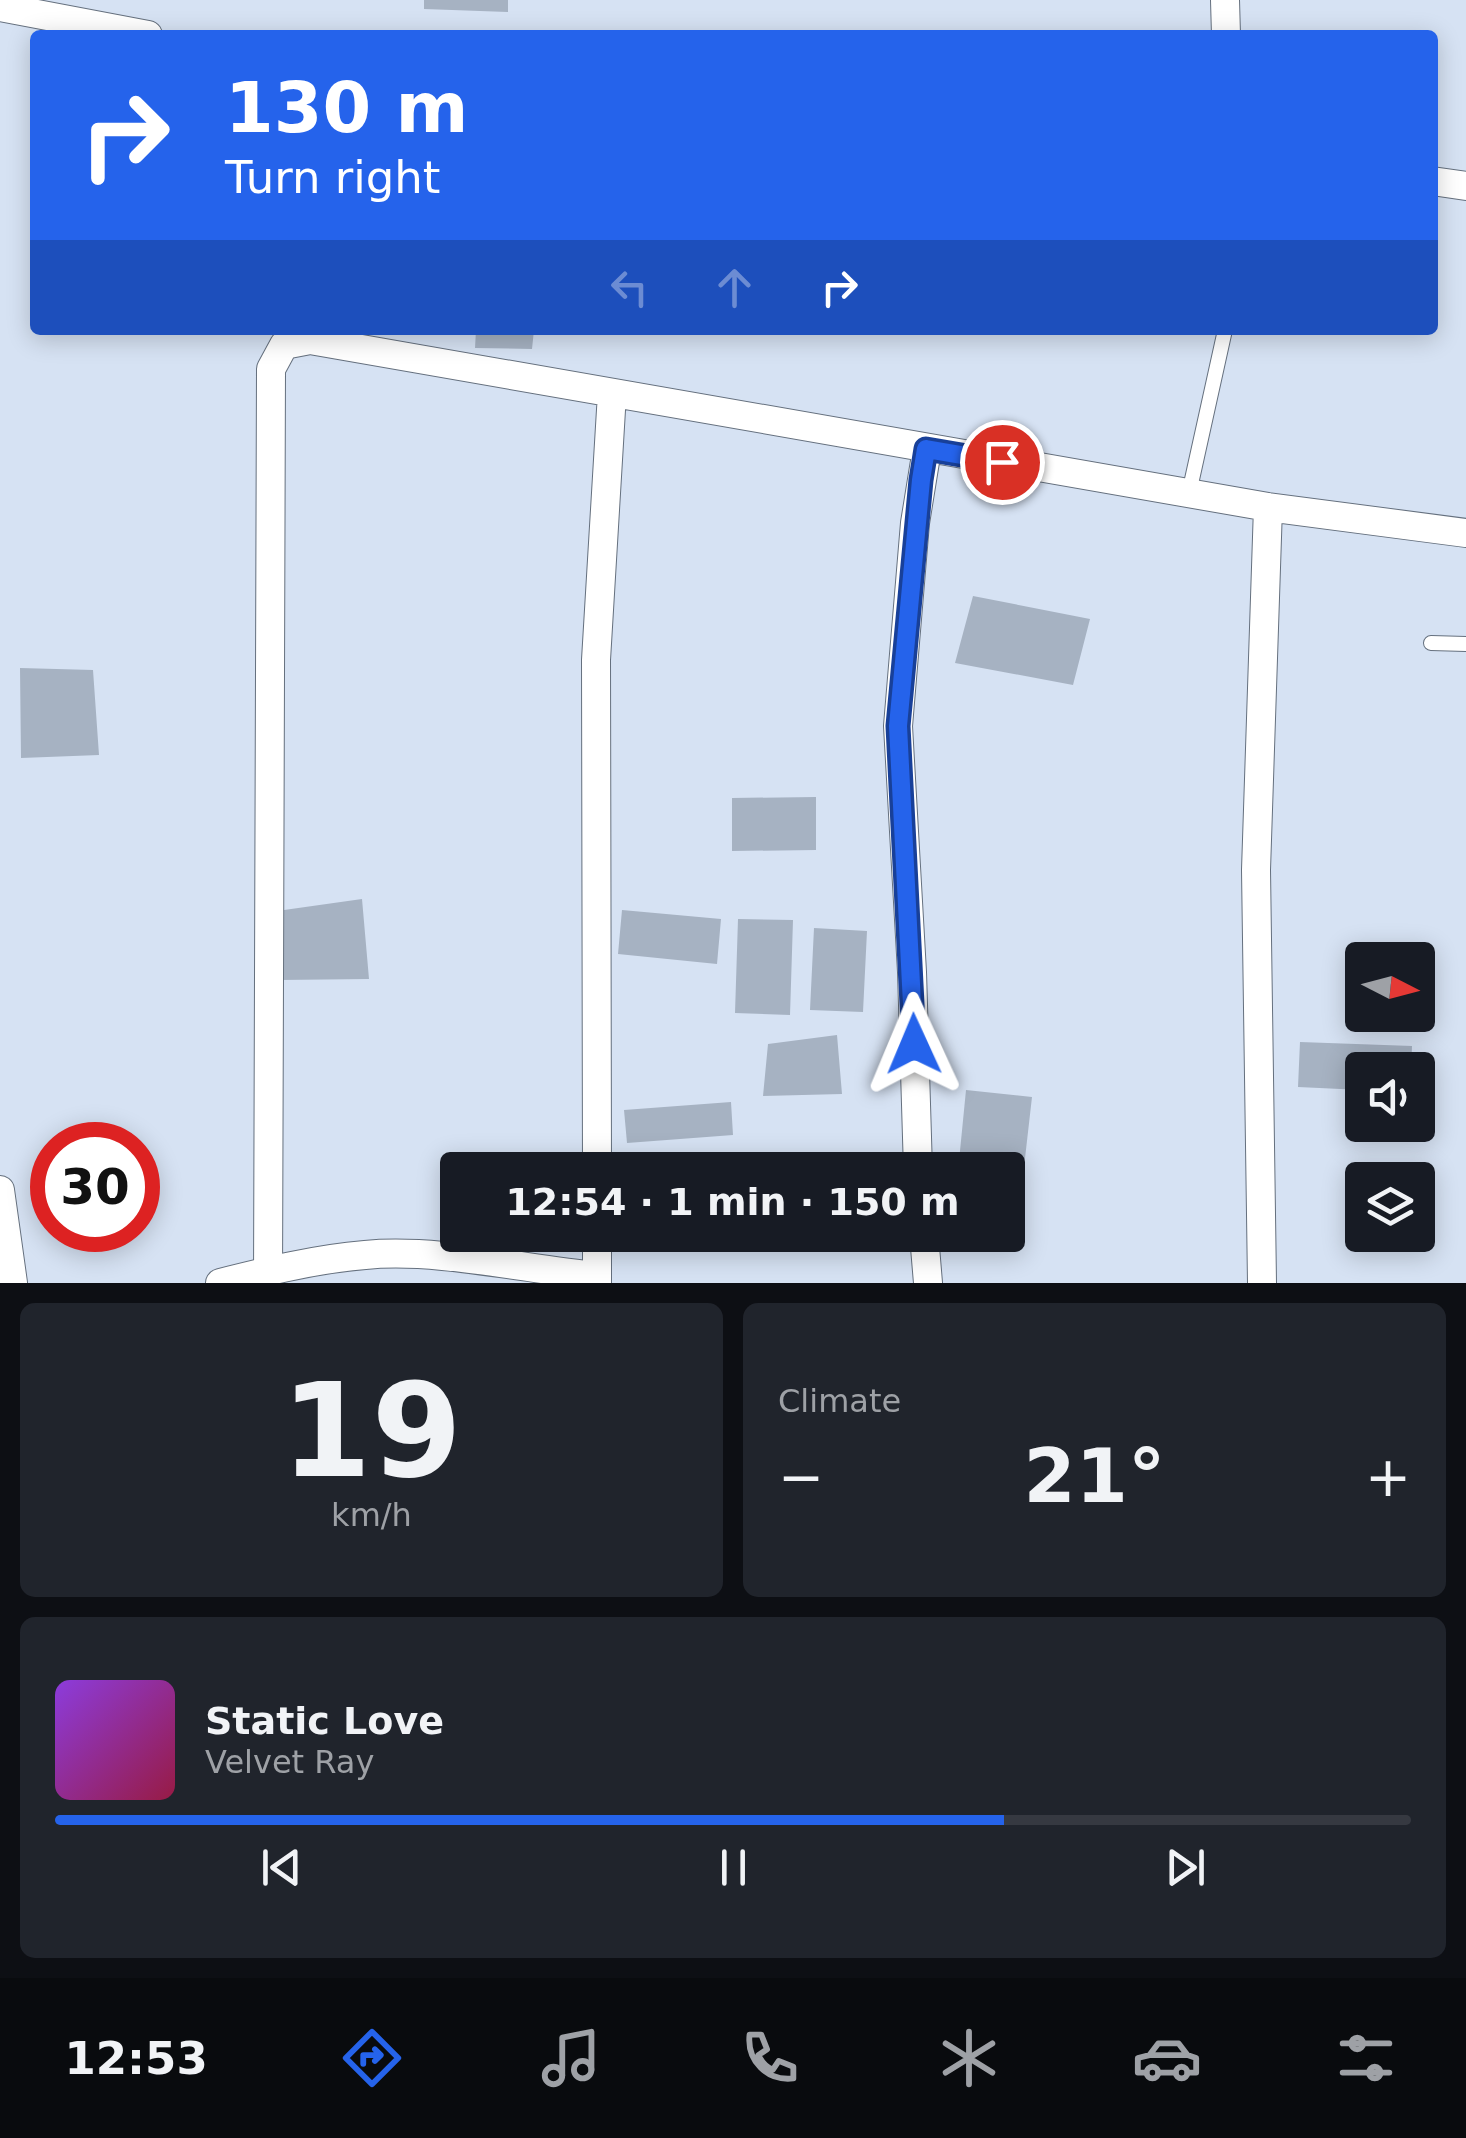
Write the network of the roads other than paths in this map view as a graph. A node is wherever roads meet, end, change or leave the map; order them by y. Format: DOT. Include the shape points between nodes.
graph roads {
  1 [pos="1225,0"];
  2 [pos="0,7"];
  3 [pos="122,30"];
  4 [pos="1226,30"];
  5 [pos="1438,182"];
  6 [pos="1466,186"];
  7 [pos="1224,335"];
  8 [pos="612,392"];
  9 [pos="926,449"];
  10 [pos="1189,494"];
  11 [pos="1268,507"];
  12 [pos="1466,533"];
  13 [pos="1431,643"];
  14 [pos="1466,644"];
  15 [pos="597,1152"];
  16 [pos="917,1152"];
  17 [pos="0,1190"];
  18 [pos="597,1252"];
  19 [pos="925,1252"];
  20 [pos="268,1277"];
  21 [pos="597,1280"];
  22 [pos="14,1283"];
  23 [pos="220,1283"];
  24 [pos="928,1283"];
  25 [pos="1262,1283"];
  1 -- 4 [label="street"];
  2 -- 3 [label="street"];
  5 -- 6 [label="street"];
  7 -- 10 [label="lane"];
  8 -- 9 [label="street"];
  8 -- 15 [label="street" via="596,660"];
  8 -- 20 [label="street" via="310,340 284,345 271,369"];
  9 -- 10 [label="street"];
  9 -- 16 [label="street" via="898,726"];
  10 -- 11 [label="street"];
  11 -- 12 [label="street"];
  11 -- 25 [label="street" via="1256,870"];
  13 -- 14 [label="lane"];
  17 -- 22 [label="street"];
  18 -- 21 [label="street"];
  19 -- 24 [label="street"];
  20 -- 21 [label="street" via="368,1254 456,1258"];
  20 -- 23 [label="street"];
}
